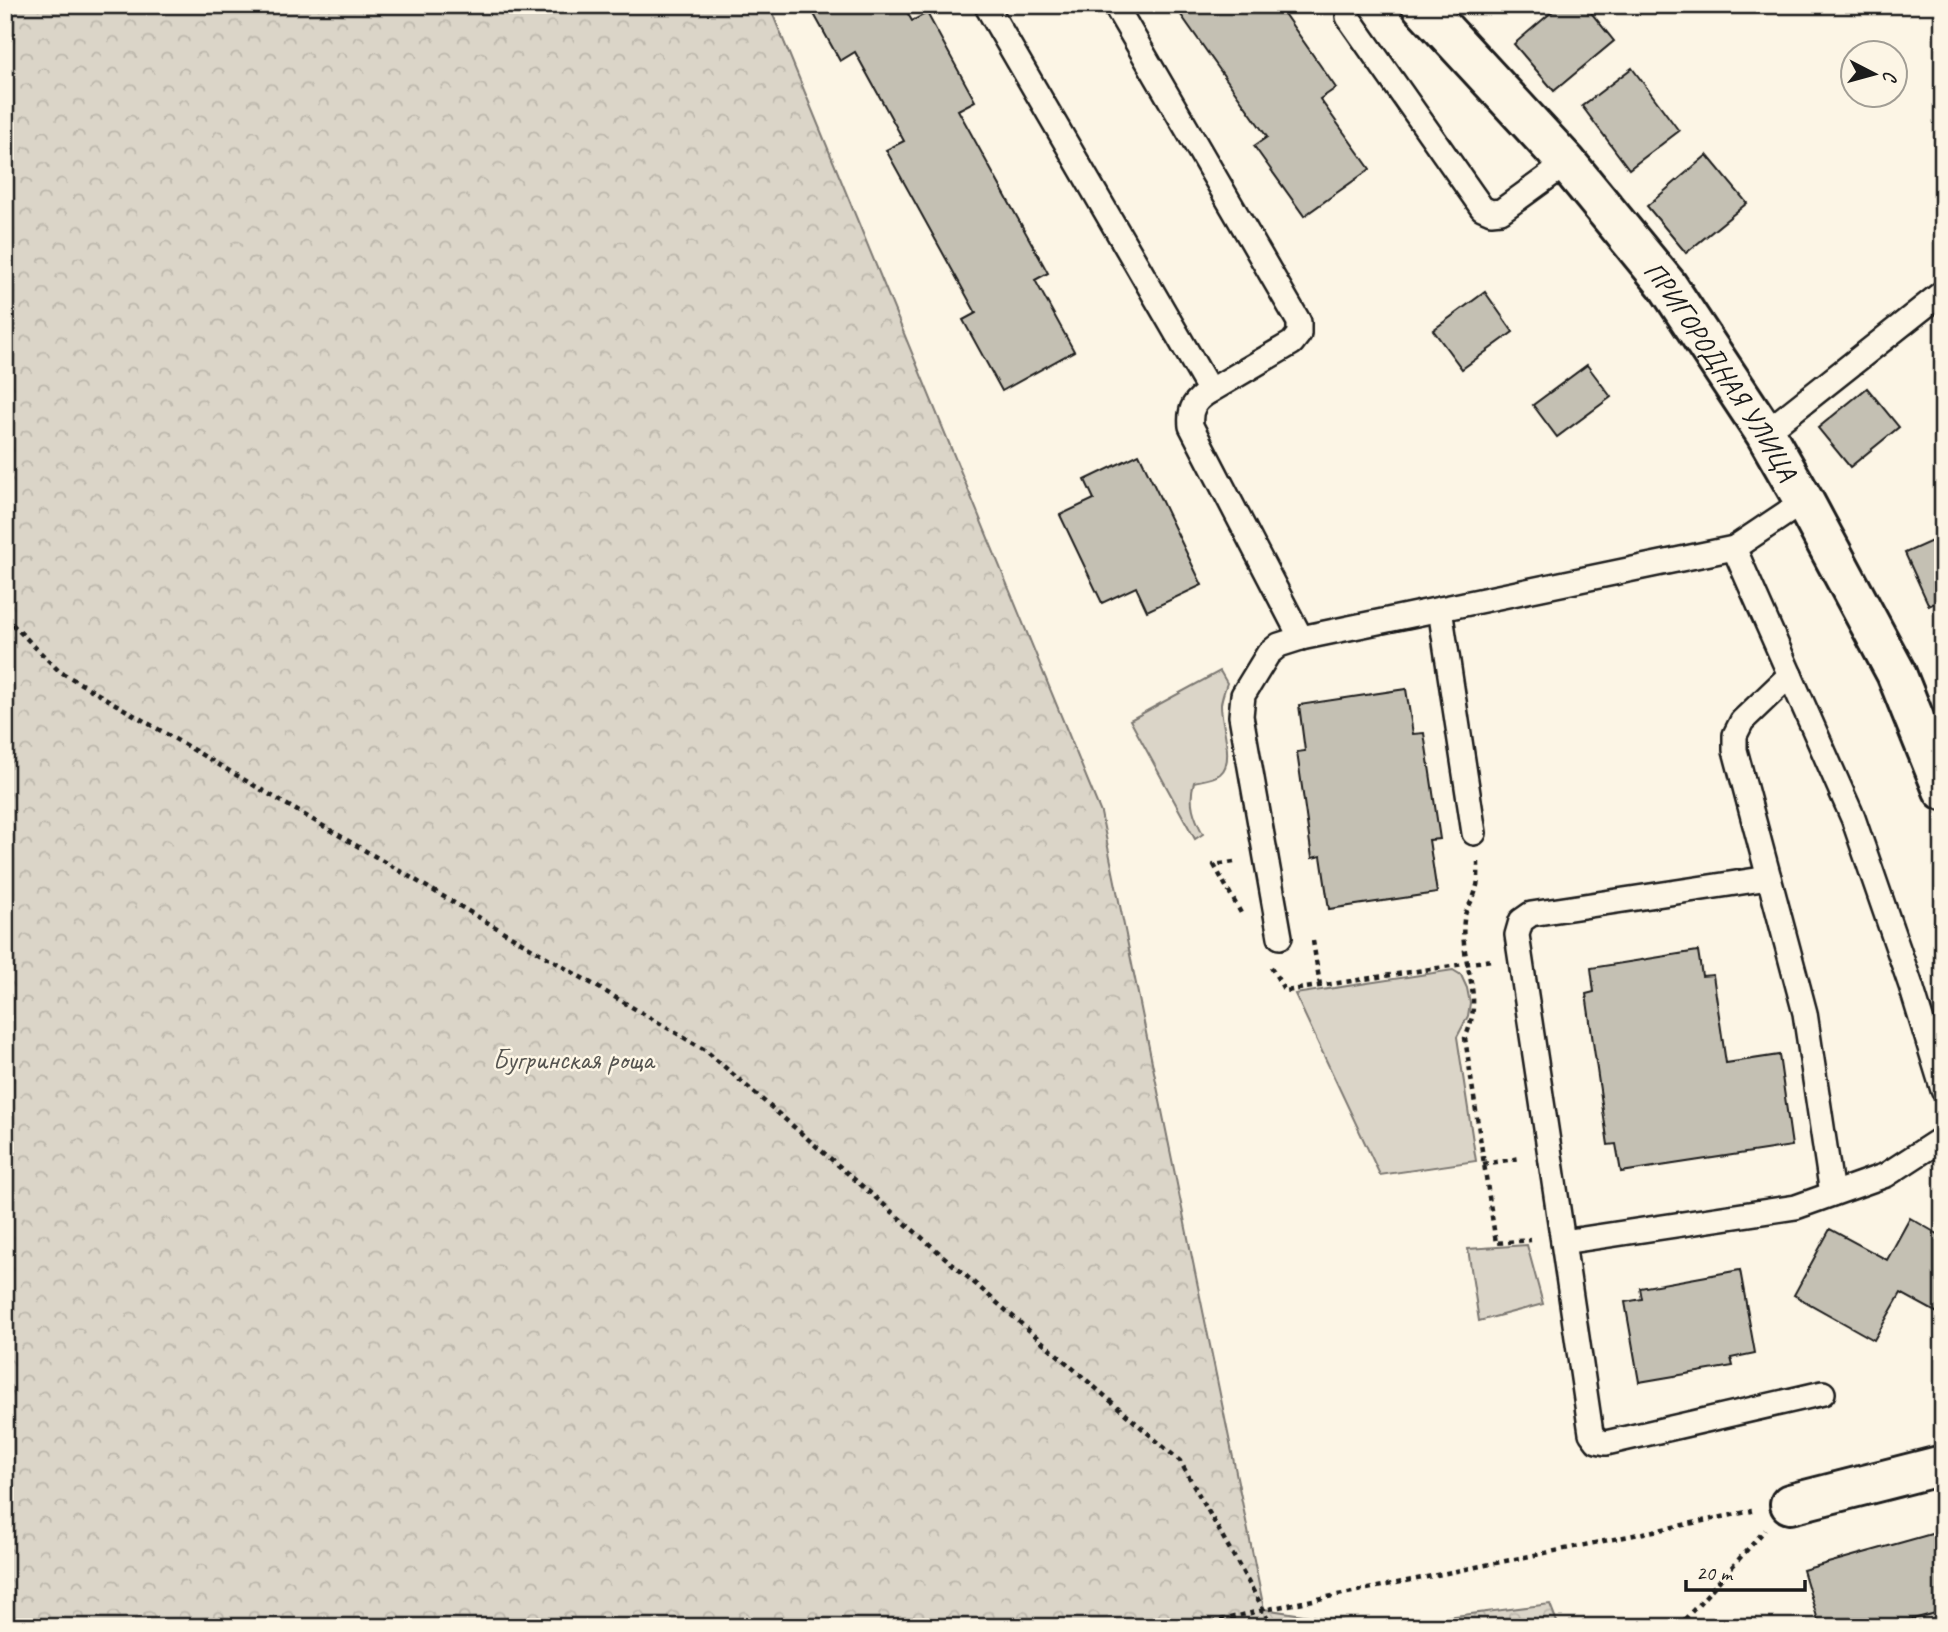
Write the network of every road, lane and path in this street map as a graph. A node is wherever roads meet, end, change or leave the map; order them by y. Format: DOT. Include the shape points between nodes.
graph roads {
  1 [pos="986,5"];
  2 [pos="1115,5"];
  3 [pos="1348,5"];
  4 [pos="1421,5"];
  5 [pos="1567,163"];
  6 [pos="1943,292"];
  7 [pos="1210,391"];
  8 [pos="1765,433"];
  9 [pos="1804,501"];
  10 [pos="1734,548"];
  11 [pos="1440,609"];
  12 [pos="5,617"];
  13 [pos="1301,638"];
  14 [pos="1790,675"];
  15 [pos="1943,790"];
  16 [pos="1474,833"];
  17 [pos="1266,856"];
  18 [pos="1769,878"];
  19 [pos="1246,922"];
  20 [pos="1280,937"];
  21 [pos="1520,956"];
  22 [pos="1265,957"];
  23 [pos="1467,964"];
  24 [pos="1943,1090"];
  25 [pos="1943,1139"];
  26 [pos="1832,1194"];
  27 [pos="1563,1240"];
  28 [pos="1823,1393"];
  29 [pos="1943,1465"];
  30 [pos="1790,1504"];
  31 [pos="1264,1609"];
  32 [pos="1191,1627"];
  33 [pos="1270,1627"];
  34 [pos="1678,1627"];
  1 -- 7 [label="lane"];
  2 -- 7 [label="lane" via="1299,322 1299,334 1292,343"];
  3 -- 5 [label="lane" via="1348,17 1482,208 1501,211"];
  4 -- 5 [label="street, ПРИГОРОДНАЯ УЛИЦА"];
  5 -- 8 [label="street, ПРИГОРОДНАЯ УЛИЦА" via="1667,285"];
  6 -- 8 [label="lane"];
  7 -- 13 [label="lane" via="1193,406 1191,426"];
  8 -- 9 [label="street, ПРИГОРОДНАЯ УЛИЦА"];
  9 -- 10 [label="lane"];
  9 -- 15 [label="street, ПРИГОРОДНАЯ УЛИЦА" via="1896,673"];
  10 -- 11 [label="lane"];
  10 -- 14 [label="lane"];
  11 -- 13 [label="lane"];
  11 -- 16 [label="lane"];
  12 -- 31 [label="path" via="59,671 705,1051 1180,1461"];
  13 -- 17 [label="lane" via="1268,654 1243,695 1241,716"];
  14 -- 18 [label="lane" via="1742,722 1735,735"];
  14 -- 24 [label="lane" via="1853,818"];
  16 -- 23 [label="path" via="1478,864 1476,889 1464,916"];
  17 -- 19 [label="path" via="1214,866"];
  17 -- 20 [label="lane"];
  18 -- 21 [label="lane" via="1531,914 1521,921 1517,935"];
  18 -- 26 [label="lane" via="1805,1013"];
  21 -- 23 [label="path"];
  21 -- 27 [label="lane"];
  22 -- 23 [label="path" via="1285,991"];
  23 -- 27 [label="path" via="1474,1004 1465,1038 1496,1243"];
  25 -- 26 [label="lane" via="1886,1175"];
  26 -- 27 [label="lane" via="1796,1207"];
  27 -- 28 [label="lane" via="1591,1433 1597,1441 1606,1443"];
  29 -- 30 [label="street"];
  30 -- 31 [label="path"];
  30 -- 34 [label="path"];
  31 -- 32 [label="path"];
  31 -- 33 [label="path"];
}
